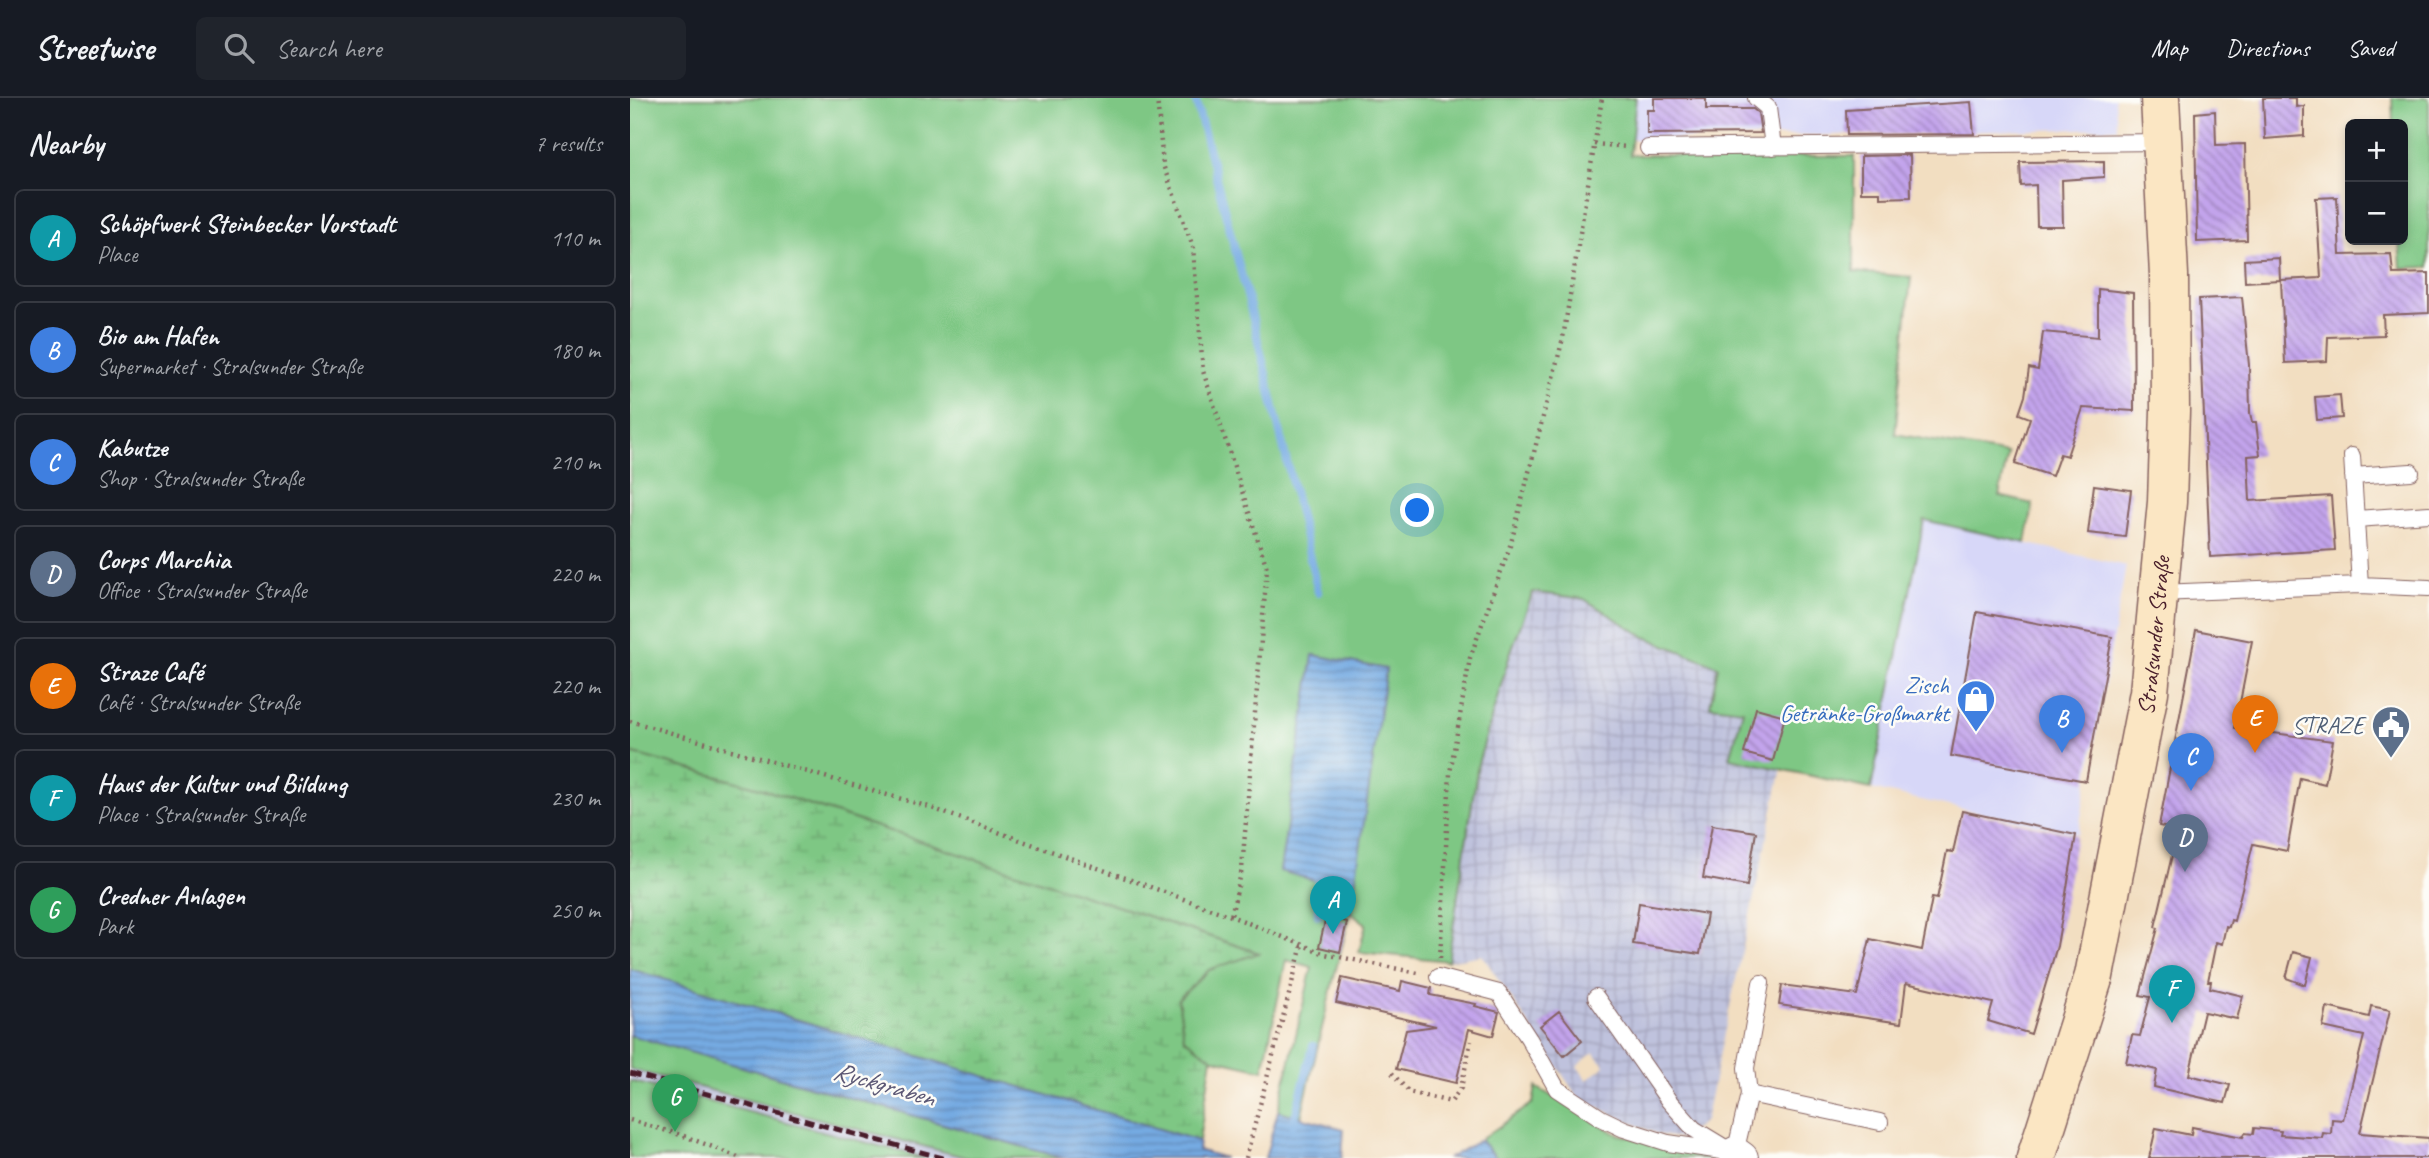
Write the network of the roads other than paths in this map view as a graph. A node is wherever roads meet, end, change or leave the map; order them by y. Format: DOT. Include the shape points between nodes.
graph roads {
  1 [pos="1756,98"];
  2 [pos="2160,98"];
  3 [pos="2163,142"];
  4 [pos="1773,147"];
  5 [pos="1648,148"];
  6 [pos="2352,456"];
  7 [pos="2411,472"];
  8 [pos="2353,476"];
  9 [pos="2429,513"];
  10 [pos="2356,519"];
  11 [pos="2360,585"];
  12 [pos="2429,588"];
  13 [pos="2160,593"];
  14 [pos="1438,977"];
  15 [pos="1761,984"];
  16 [pos="1596,997"];
  17 [pos="1749,1094"];
  18 [pos="1880,1122"];
  19 [pos="1739,1156"];
  20 [pos="2036,1158"];
  1 -- 4 [label="lane" via="1768,108"];
  2 -- 3 [label="main road, Stralsunder Straße"];
  3 -- 4 [label="lane"];
  3 -- 13 [label="main road, Stralsunder Straße" via="2170,411"];
  4 -- 5 [label="lane"];
  6 -- 8 [label="lane"];
  7 -- 8 [label="lane"];
  8 -- 10 [label="lane"];
  9 -- 10 [label="lane"];
  10 -- 11 [label="lane"];
  11 -- 12 [label="lane"];
  11 -- 13 [label="lane"];
  13 -- 20 [label="main road, Stralsunder Straße" via="2149,692 2094,976"];
  14 -- 19 [label="lane" via="1499,993 1556,1089 1601,1118 1668,1143"];
  15 -- 17 [label="lane" via="1746,1068"];
  16 -- 19 [label="lane" via="1694,1129"];
  17 -- 18 [label="lane"];
  17 -- 19 [label="lane"];
}
